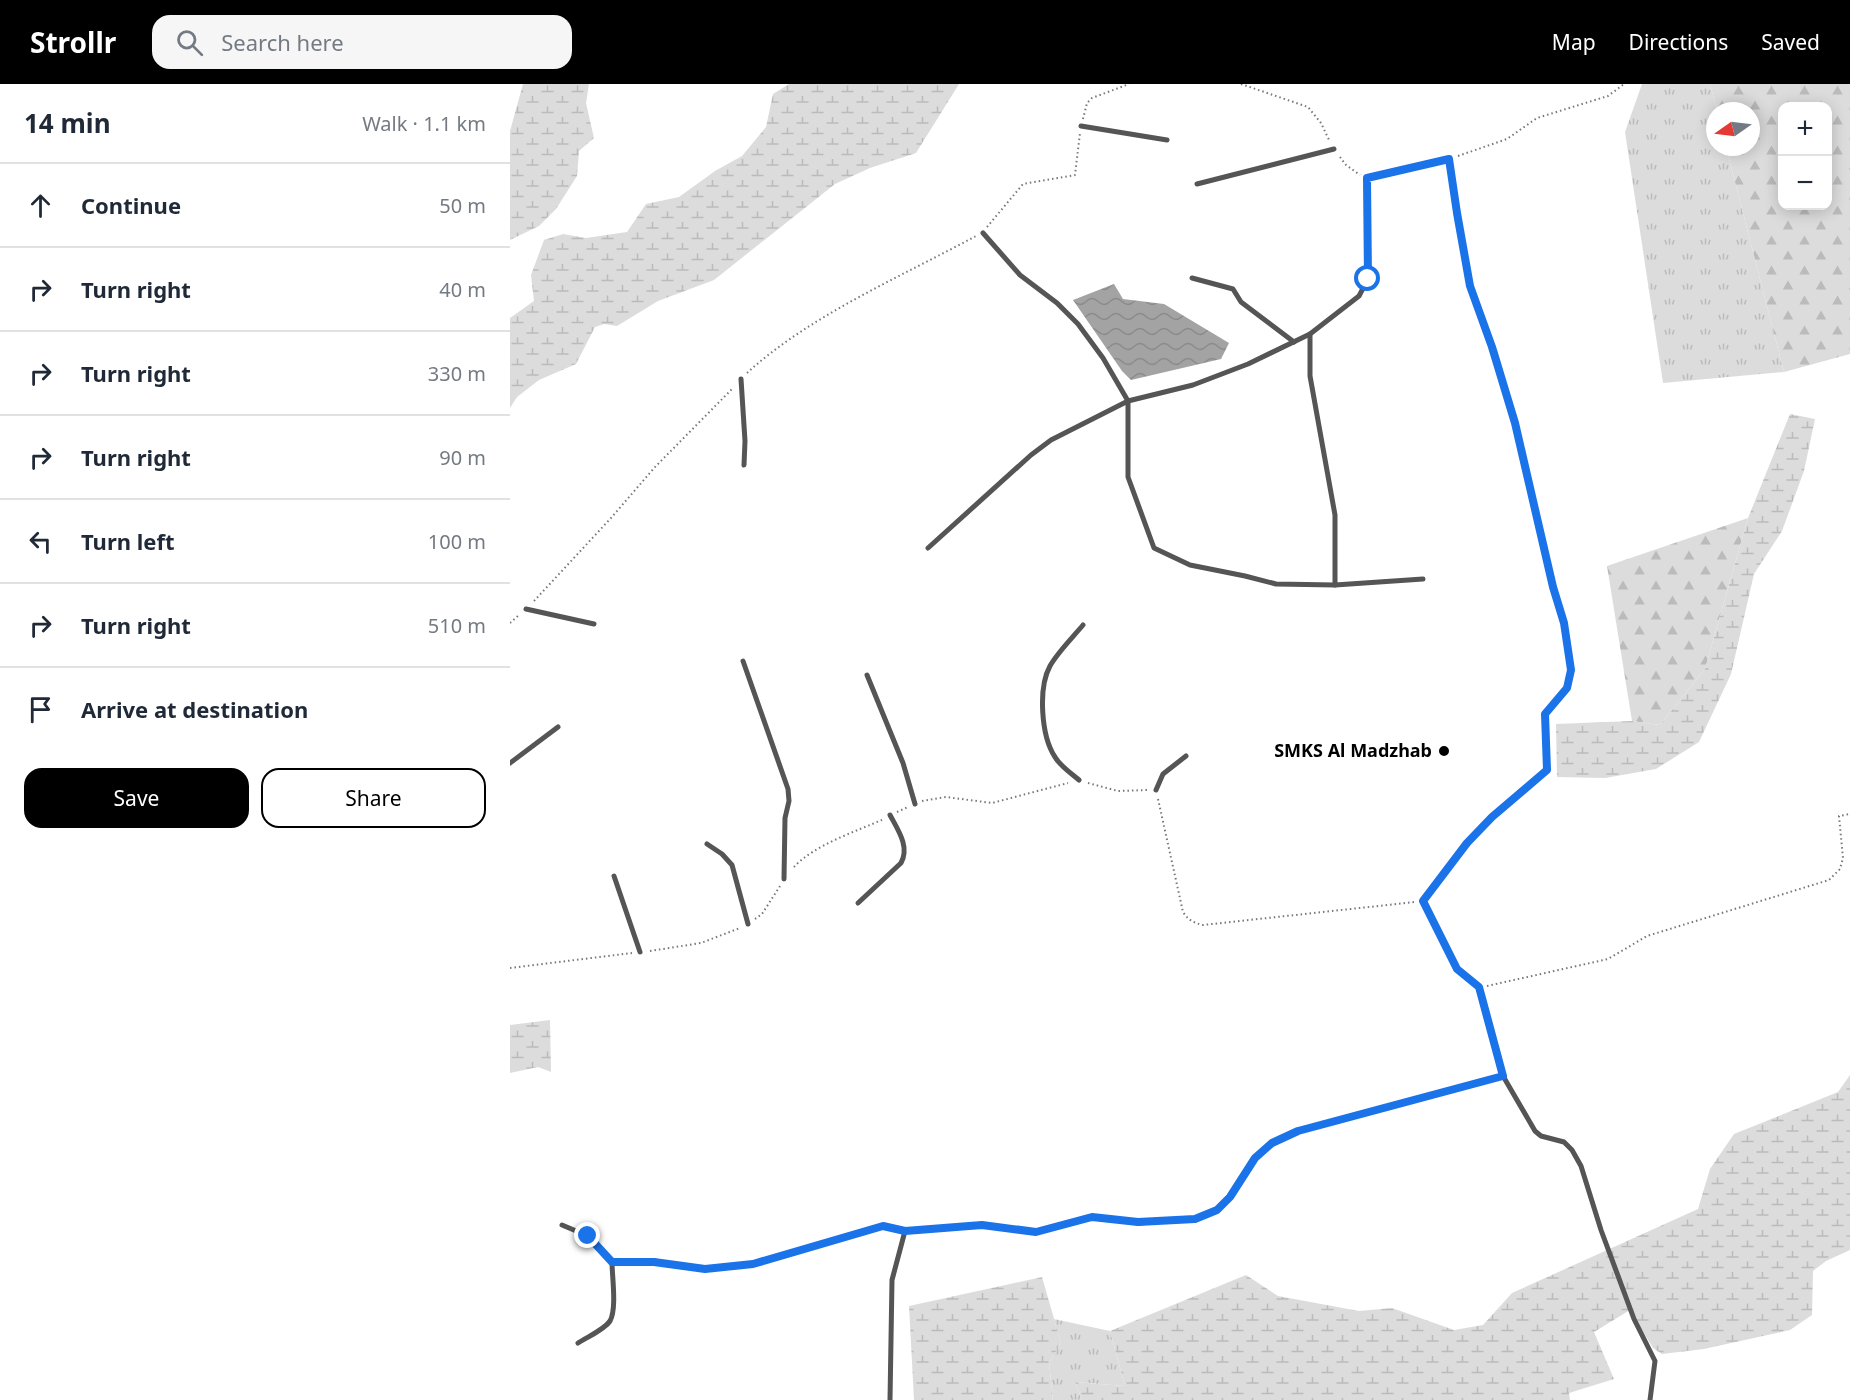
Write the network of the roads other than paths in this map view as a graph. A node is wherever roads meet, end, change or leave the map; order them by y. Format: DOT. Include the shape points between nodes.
graph roads {
  1 [pos="1081,126"];
  2 [pos="1167,140"];
  3 [pos="1334,149"];
  4 [pos="1449,159"];
  5 [pos="1367,178"];
  6 [pos="1197,184"];
  7 [pos="982,233"];
  8 [pos="1192,278"];
  9 [pos="1310,334"];
  10 [pos="1294,342"];
  11 [pos="741,379"];
  12 [pos="1128,400"];
  13 [pos="744,465"];
  14 [pos="928,548"];
  15 [pos="1423,579"];
  16 [pos="1335,585"];
  17 [pos="526,609"];
  18 [pos="594,624"];
  19 [pos="1083,625"];
  20 [pos="743,661"];
  21 [pos="867,675"];
  22 [pos="558,727"];
  23 [pos="1186,756"];
  24 [pos="510,764"];
  25 [pos="1078,780"];
  26 [pos="1156,790"];
  27 [pos="915,804"];
  28 [pos="890,815"];
  29 [pos="707,844"];
  30 [pos="614,876"];
  31 [pos="784,879"];
  32 [pos="1423,901"];
  33 [pos="858,903"];
  34 [pos="748,924"];
  35 [pos="640,952"];
  36 [pos="1479,987"];
  37 [pos="1503,1076"];
  38 [pos="562,1225"];
  39 [pos="905,1231"];
  40 [pos="612,1262"];
  41 [pos="578,1343"];
  42 [pos="890,1400"];
  43 [pos="1650,1400"];
  1 -- 2 [label="lane"];
  3 -- 6 [label="lane"];
  4 -- 32 [label="lane" via="1470,286 1515,423 1564,623 1571,670 1567,688 1545,714 1547,770 1479,830"];
  5 -- 9 [label="lane" via="1368,279 1359,296"];
  7 -- 12 [label="lane" via="1003,259 1078,324"];
  8 -- 10 [label="lane" via="1233,289 1241,302"];
  9 -- 10 [label="lane"];
  9 -- 16 [label="lane" via="1310,376 1335,515"];
  10 -- 12 [label="lane" via="1194,385"];
  11 -- 13 [label="lane"];
  12 -- 14 [label="lane" via="1051,440"];
  12 -- 16 [label="lane" via="1128,477 1154,548 1190,565 1276,584"];
  15 -- 16 [label="lane"];
  17 -- 18 [label="lane"];
  19 -- 25 [label="lane" via="1050,666 1043,720 1046,740 1056,759"];
  20 -- 31 [label="lane" via="788,789"];
  21 -- 27 [label="lane" via="903,763"];
  22 -- 24 [label="lane"];
  23 -- 26 [label="lane" via="1163,774"];
  28 -- 33 [label="lane" via="904,843 904,858"];
  29 -- 34 [label="lane" via="732,866"];
  30 -- 35 [label="lane"];
  36 -- 37 [label="lane"];
  37 -- 39 [label="lane" via="1298,1131 1272,1143 1255,1158 1217,1210 1195,1219 1138,1222 1092,1217 1036,1232 982,1225"];
  37 -- 43 [label="lane" via="1534,1131 1564,1142 1581,1166 1634,1318 1655,1361"];
  38 -- 40 [label="lane" via="588,1236"];
  39 -- 40 [label="lane" via="883,1226 753,1264 705,1269 654,1262"];
  39 -- 42 [label="lane" via="892,1280"];
  40 -- 41 [label="lane" via="610,1321"];
}
